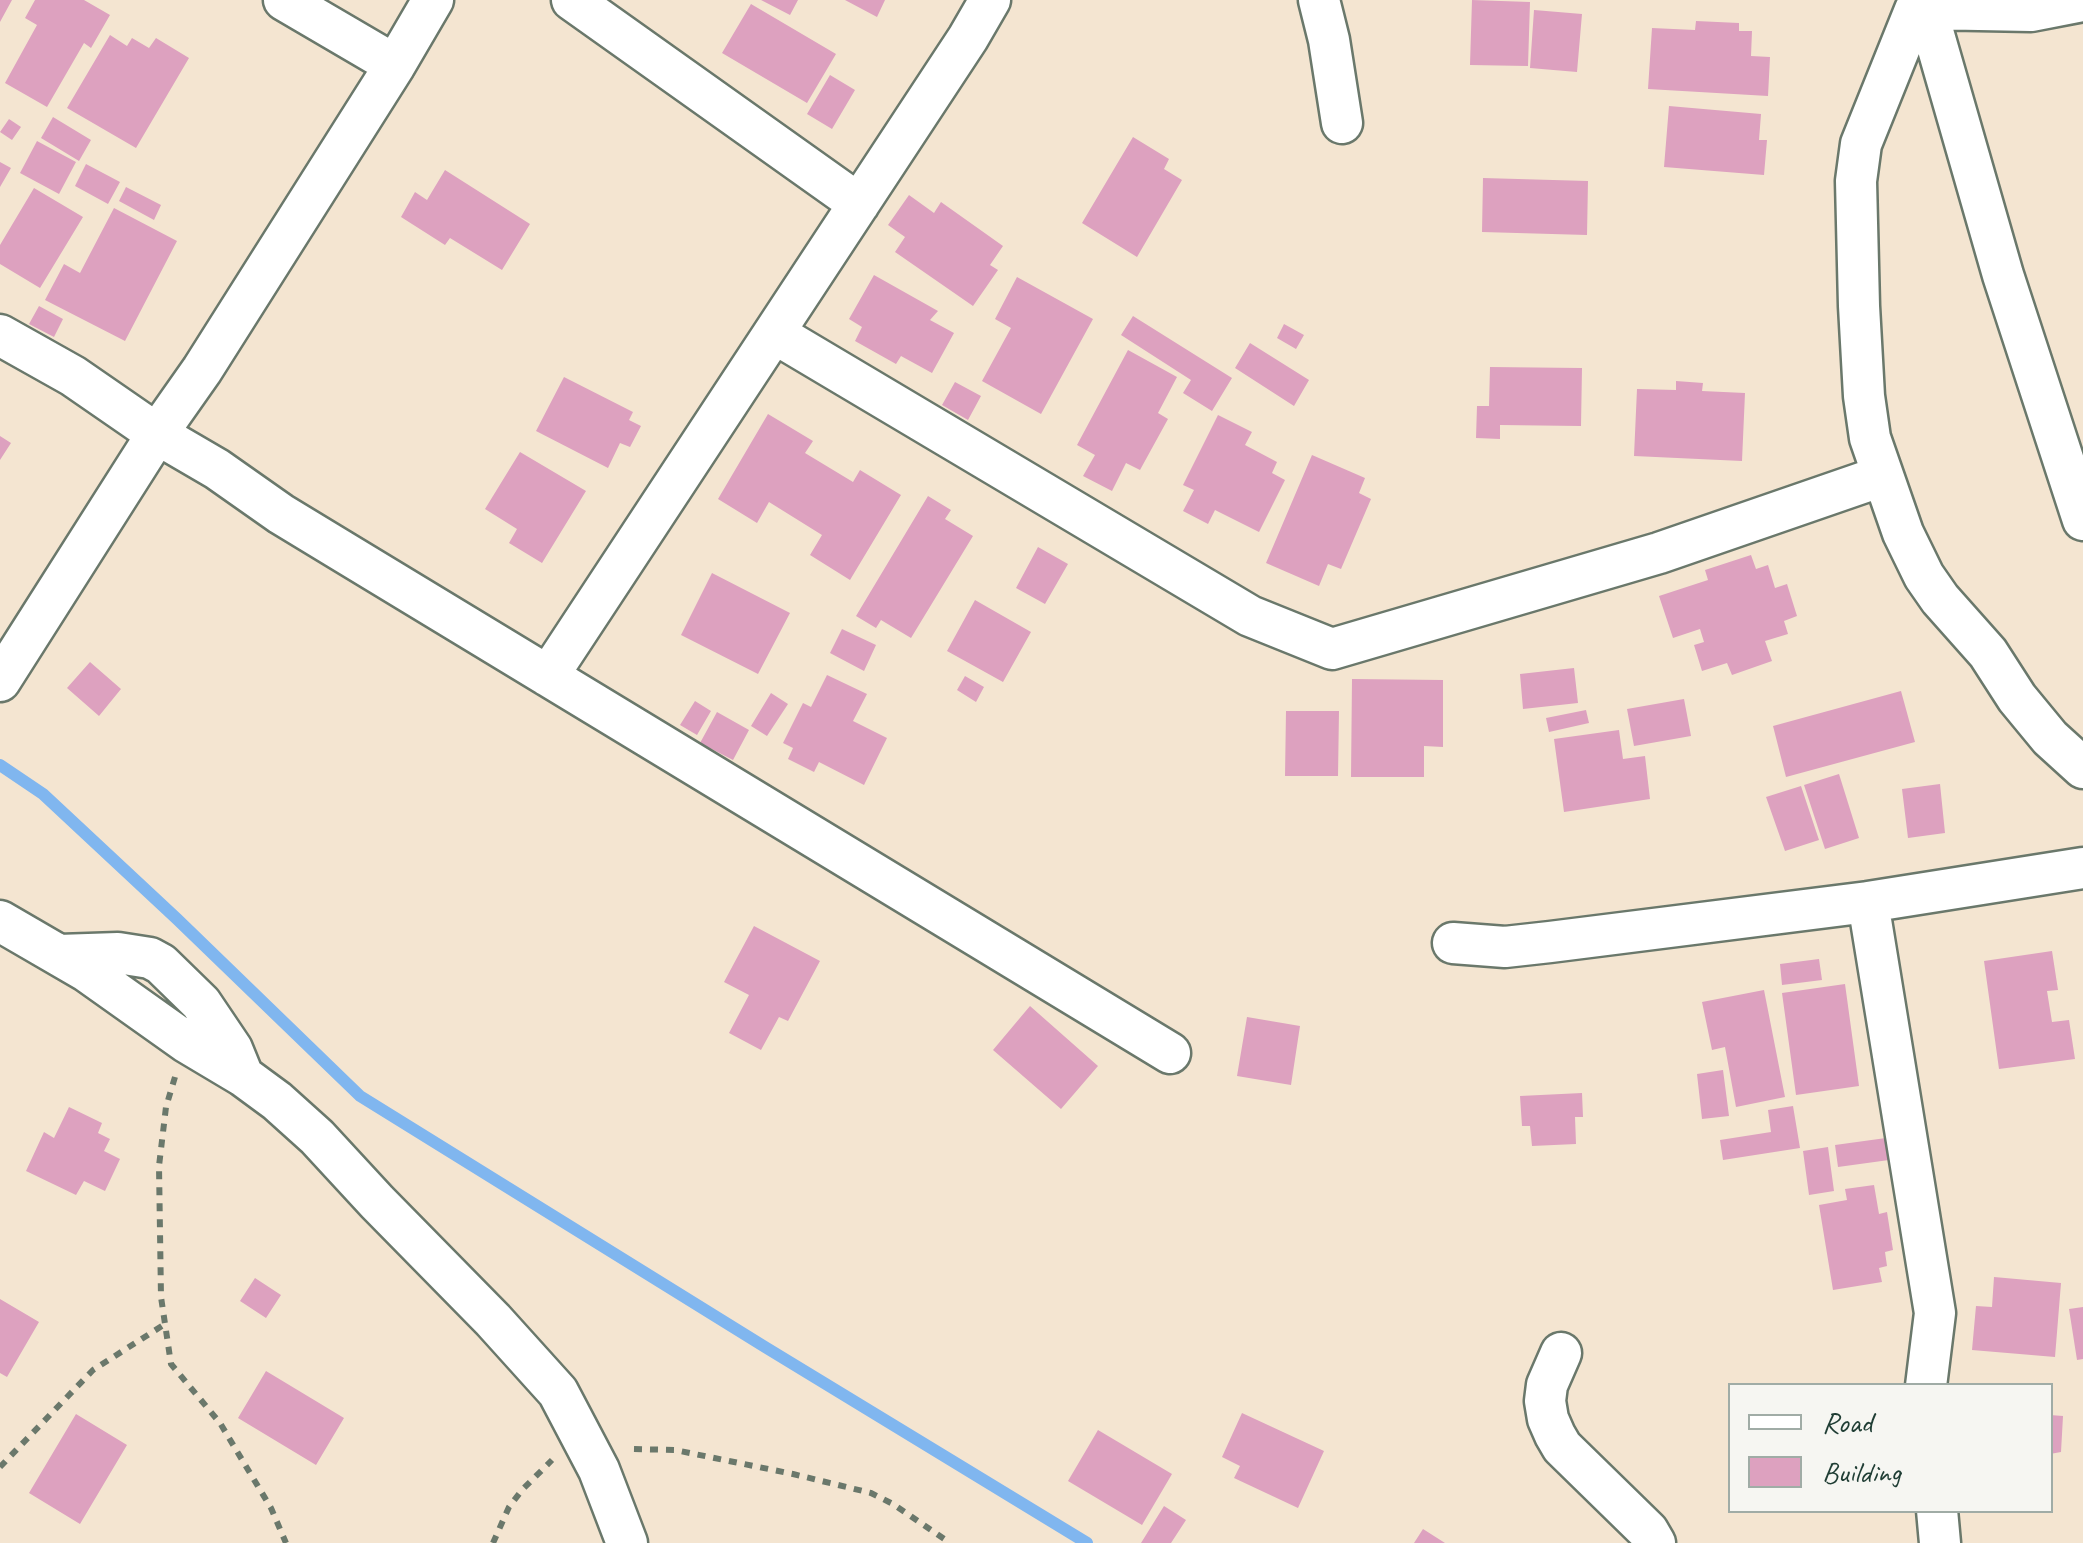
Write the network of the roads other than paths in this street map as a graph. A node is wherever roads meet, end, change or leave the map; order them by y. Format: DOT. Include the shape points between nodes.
graph roads {
  1 [pos="284,0"];
  2 [pos="434,0"];
  3 [pos="572,0"];
  4 [pos="990,0"];
  5 [pos="1319,0"];
  6 [pos="2083,1"];
  7 [pos="1922,6"];
  8 [pos="394,66"];
  9 [pos="1342,123"];
  10 [pos="859,204"];
  11 [pos="774,333"];
  12 [pos="0,335"];
  13 [pos="157,434"];
  14 [pos="1882,476"];
  15 [pos="2083,520"];
  16 [pos="548,676"];
  17 [pos="0,681"];
  18 [pos="2083,768"];
  19 [pos="2083,868"];
  20 [pos="1868,902"];
  21 [pos="0,922"];
  22 [pos="1453,944"];
  23 [pos="59,955"];
  24 [pos="1170,1053"];
  25 [pos="243,1076"];
  26 [pos="1561,1353"];
  27 [pos="1926,1383"];
  28 [pos="1937,1513"];
  29 [pos="627,1543"];
  30 [pos="1655,1543"];
  31 [pos="1940,1543"];
  1 -- 8 [label="street"];
  2 -- 8 [label="street"];
  3 -- 10 [label="street"];
  4 -- 10 [label="street"];
  5 -- 9 [label="street"];
  6 -- 7 [label="street" via="2031,11"];
  7 -- 14 [label="street" via="1862,144 1856,181 1864,396"];
  7 -- 15 [label="street"];
  8 -- 13 [label="street"];
  10 -- 11 [label="street"];
  11 -- 14 [label="street" via="1250,616 1332,649 1658,552"];
  11 -- 16 [label="street"];
  12 -- 13 [label="street"];
  13 -- 16 [label="street"];
  13 -- 17 [label="street"];
  14 -- 18 [label="street" via="1903,533 1940,600 2050,738"];
  16 -- 24 [label="street"];
  19 -- 20 [label="street"];
  20 -- 22 [label="street" via="1505,947"];
  20 -- 27 [label="street" via="1935,1313"];
  21 -- 23 [label="street"];
  23 -- 25 [label="street"];
  23 -- 25 [label="street" via="118,953 160,964 201,1003"];
  25 -- 29 [label="street" via="317,1137 558,1392"];
  26 -- 30 [label="street" via="1546,1385 1555,1435"];
  28 -- 31 [label="street"];
}
